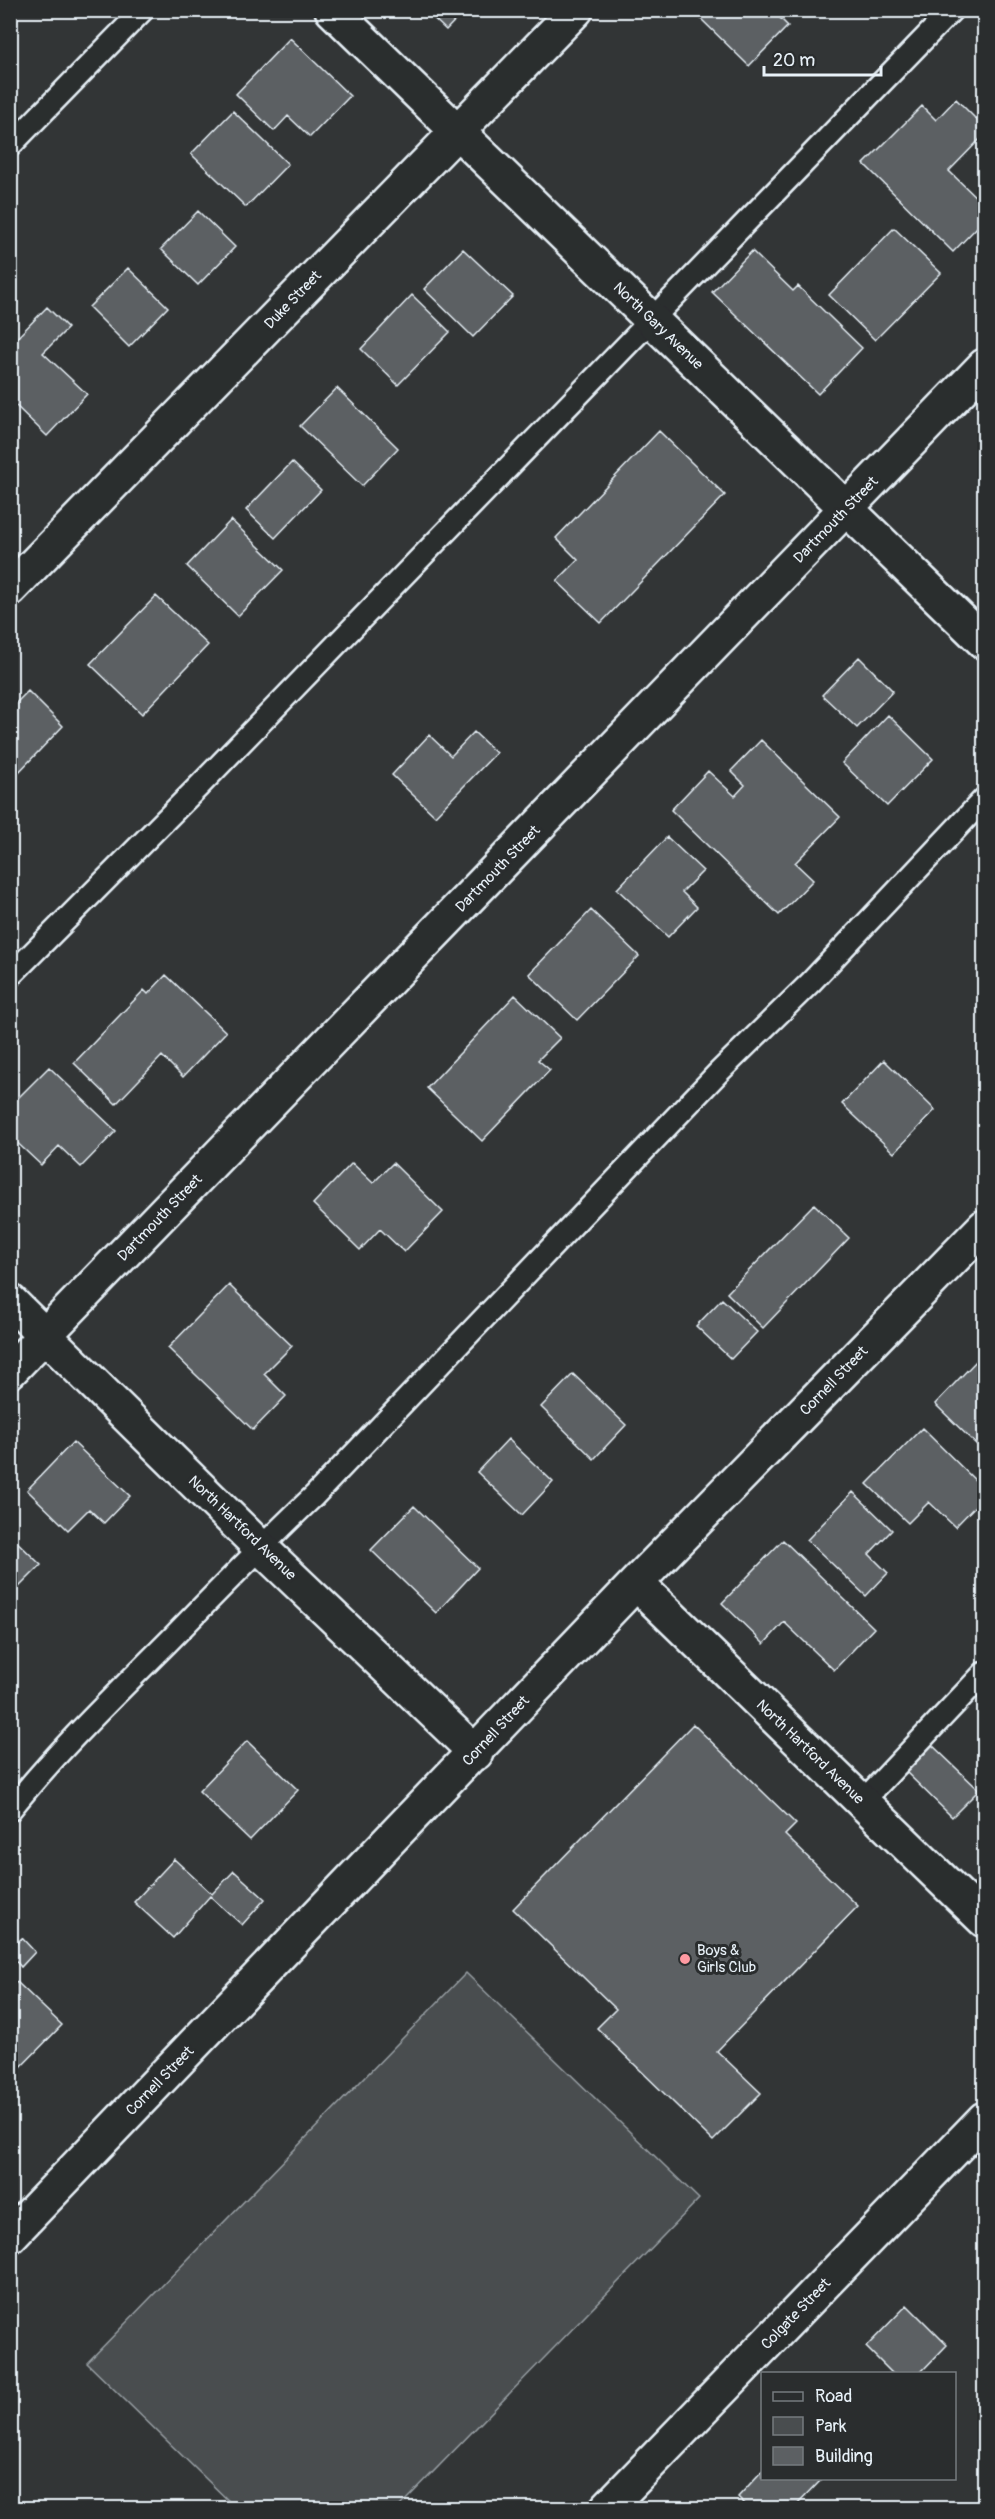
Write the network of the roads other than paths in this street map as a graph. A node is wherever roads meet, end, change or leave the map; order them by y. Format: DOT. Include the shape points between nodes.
graph roads {
  1 [pos="143,10"];
  2 [pos="332,10"];
  3 [pos="576,10"];
  4 [pos="952,10"];
  5 [pos="458,132"];
  6 [pos="10,146"];
  7 [pos="652,321"];
  8 [pos="984,366"];
  9 [pos="847,508"];
  10 [pos="10,589"];
  11 [pos="984,642"];
  12 [pos="984,799"];
  13 [pos="10,976"];
  14 [pos="984,1227"];
  15 [pos="10,1301"];
  16 [pos="46,1335"];
  17 [pos="10,1371"];
  18 [pos="261,1546"];
  19 [pos="636,1583"];
  20 [pos="984,1672"];
  21 [pos="476,1753"];
  22 [pos="862,1802"];
  23 [pos="10,1810"];
  24 [pos="984,1920"];
  25 [pos="984,2119"];
  26 [pos="10,2236"];
  27 [pos="608,2508"];
  1 -- 6 [label="lane"];
  2 -- 5 [label="street, North Gary Avenue"];
  3 -- 5 [label="street, Duke Street"];
  4 -- 7 [label="lane"];
  5 -- 7 [label="street, North Gary Avenue"];
  5 -- 10 [label="street, Duke Street"];
  7 -- 9 [label="street, North Gary Avenue"];
  7 -- 13 [label="lane"];
  8 -- 9 [label="street, Dartmouth Street"];
  9 -- 11 [label="street, North Gary Avenue"];
  9 -- 16 [label="street, Dartmouth Street"];
  12 -- 18 [label="lane" via="314,1496"];
  14 -- 19 [label="street, Cornell Street"];
  15 -- 16 [label="street, North Hartford Avenue"];
  16 -- 17 [label="street, Dartmouth Street"];
  16 -- 18 [label="street, North Hartford Avenue"];
  18 -- 21 [label="street, North Hartford Avenue"];
  18 -- 23 [label="lane" via="94,1715"];
  19 -- 21 [label="street, Cornell Street"];
  19 -- 22 [label="street, North Hartford Avenue"];
  20 -- 22 [label="lane"];
  21 -- 26 [label="street, Cornell Street"];
  22 -- 24 [label="street, North Hartford Avenue"];
  25 -- 27 [label="street, Colgate Street"];
}
